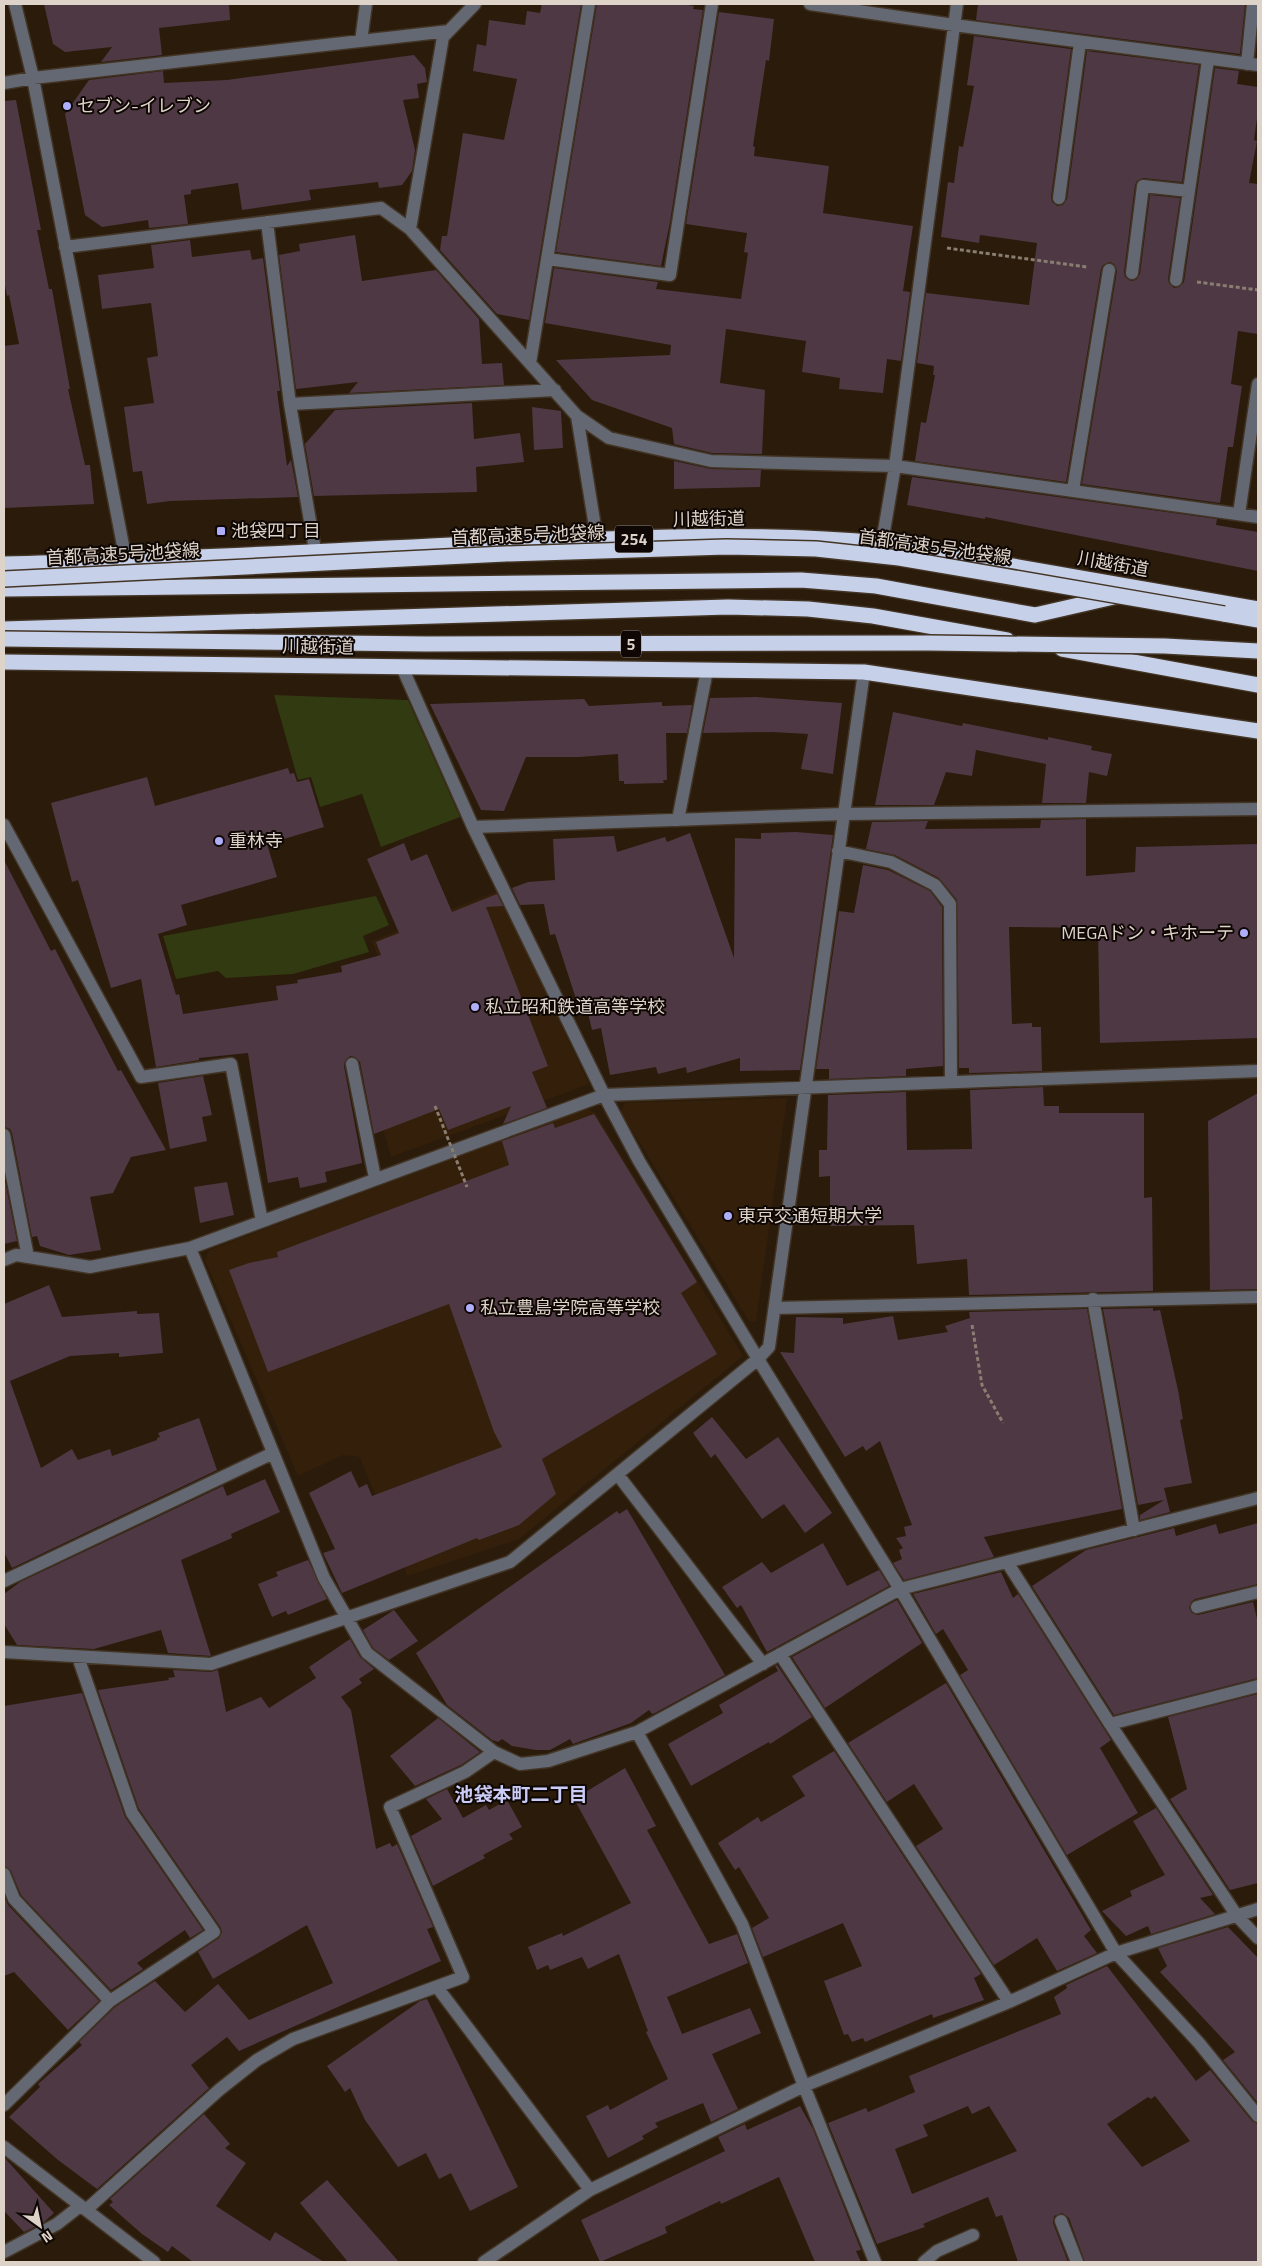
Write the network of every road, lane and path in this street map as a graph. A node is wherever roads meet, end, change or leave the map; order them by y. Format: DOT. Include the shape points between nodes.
graph roads {
  1 [pos="15,4"];
  2 [pos="366,4"];
  3 [pos="475,4"];
  4 [pos="589,4"];
  5 [pos="712,4"];
  6 [pos="810,4"];
  7 [pos="957,4"];
  8 [pos="1253,4"];
  9 [pos="954,25"];
  10 [pos="449,31"];
  11 [pos="361,41"];
  12 [pos="1080,42"];
  13 [pos="1208,60"];
  14 [pos="1253,64"];
  15 [pos="33,78"];
  16 [pos="4,83"];
  17 [pos="1189,191"];
  18 [pos="1060,198"];
  19 [pos="267,222"];
  20 [pos="410,229"];
  21 [pos="65,247"];
  22 [pos="547,258"];
  23 [pos="1109,270"];
  24 [pos="1132,274"];
  25 [pos="1176,280"];
  26 [pos="530,363"];
  27 [pos="1258,384"];
  28 [pos="555,390"];
  29 [pos="290,404"];
  30 [pos="577,416"];
  31 [pos="895,466"];
  32 [pos="1073,490"];
  33 [pos="1239,514"];
  34 [pos="1258,517"];
  35 [pos="597,539"];
  36 [pos="882,542"];
  37 [pos="315,550"];
  38 [pos="126,561"];
  39 [pos="4,564"];
  40 [pos="4,579"];
  41 [pos="4,589"];
  42 [pos="1146,589"];
  43 [pos="1258,609"];
  44 [pos="1258,620"];
  45 [pos="4,628"];
  46 [pos="4,640"];
  47 [pos="1258,651"];
  48 [pos="4,662"];
  49 [pos="402,667"];
  50 [pos="707,670"];
  51 [pos="864,672"];
  52 [pos="1258,685"];
  53 [pos="1258,731"];
  54 [pos="1258,809"];
  55 [pos="843,814"];
  56 [pos="678,820"];
  57 [pos="4,825"];
  58 [pos="474,827"];
  59 [pos="838,851"];
  60 [pos="352,1064"];
  61 [pos="1258,1070"];
  62 [pos="951,1082"];
  63 [pos="806,1087"];
  64 [pos="604,1095"];
  65 [pos="435,1106"];
  66 [pos="4,1135"];
  67 [pos="375,1178"];
  68 [pos="467,1187"];
  69 [pos="262,1221"];
  70 [pos="190,1248"];
  71 [pos="28,1257"];
  72 [pos="4,1260"];
  73 [pos="1258,1297"];
  74 [pos="1093,1299"];
  75 [pos="969,1302"];
  76 [pos="775,1308"];
  77 [pos="758,1360"];
  78 [pos="1003,1423"];
  79 [pos="273,1454"];
  80 [pos="618,1474"];
  81 [pos="1258,1498"];
  82 [pos="1134,1530"];
  83 [pos="1007,1562"];
  84 [pos="4,1580"];
  85 [pos="900,1589"];
  86 [pos="1258,1592"];
  87 [pos="1197,1607"];
  88 [pos="346,1616"];
  89 [pos="4,1652"];
  90 [pos="780,1654"];
  91 [pos="78,1657"];
  92 [pos="762,1664"];
  93 [pos="1258,1686"];
  94 [pos="1110,1724"];
  95 [pos="637,1732"];
  96 [pos="494,1752"];
  97 [pos="4,1874"];
  98 [pos="1258,1909"];
  99 [pos="1237,1916"];
  100 [pos="1258,1938"];
  101 [pos="1116,1953"];
  102 [pos="437,1987"];
  103 [pos="110,2000"];
  104 [pos="1008,2002"];
  105 [pos="804,2086"];
  106 [pos="4,2105"];
  107 [pos="1258,2116"];
  108 [pos="4,2146"];
  109 [pos="590,2190"];
  110 [pos="83,2208"];
  111 [pos="1061,2221"];
  112 [pos="973,2236"];
  113 [pos="4,2252"];
  114 [pos="154,2262"];
  115 [pos="484,2262"];
  116 [pos="875,2262"];
  117 [pos="924,2262"];
  118 [pos="1077,2262"];
  1 -- 15 [label="street"];
  2 -- 11 [label="street"];
  3 -- 10 [label="street"];
  4 -- 22 [label="street"];
  5 -- 22 [label="street" via="670,274"];
  6 -- 9 [label="street"];
  7 -- 9 [label="street"];
  8 -- 14 [label="street"];
  9 -- 12 [label="street"];
  9 -- 31 [label="street"];
  10 -- 11 [label="street"];
  10 -- 20 [label="street" via="443,37"];
  11 -- 15 [label="street"];
  12 -- 13 [label="street"];
  12 -- 18 [label="street"];
  13 -- 14 [label="street"];
  13 -- 17 [label="street"];
  15 -- 16 [label="street"];
  15 -- 21 [label="street"];
  17 -- 24 [label="street" via="1143,186"];
  17 -- 25 [label="street"];
  19 -- 20 [label="street" via="381,208"];
  19 -- 21 [label="street"];
  19 -- 29 [label="street"];
  20 -- 26 [label="street"];
  21 -- 38 [label="street"];
  22 -- 26 [label="street"];
  23 -- 32 [label="street"];
  26 -- 28 [label="street"];
  27 -- 33 [label="street"];
  28 -- 29 [label="street"];
  28 -- 30 [label="street"];
  29 -- 37 [label="street"];
  30 -- 31 [label="street" via="609,438 711,461"];
  30 -- 35 [label="street"];
  31 -- 32 [label="street"];
  31 -- 36 [label="street"];
  32 -- 33 [label="street"];
  33 -- 34 [label="street"];
  35 -- 36 [label="highway, 川越街道 / 254" via="819,537"];
  35 -- 37 [label="highway, 川越街道 / 254"];
  36 -- 42 [label="highway, 川越街道 / 254"];
  37 -- 38 [label="highway, 川越街道 / 254"];
  38 -- 39 [label="highway, 川越街道 / 254"];
  40 -- 44 [label="highway, 首都高速5号池袋線, bridge" via="514,554 726,547 806,549 899,558"];
  41 -- 42 [label="highway, bridge" via="801,580 876,586 1035,615"];
  42 -- 43 [label="highway, 川越街道 / 254"];
  45 -- 52 [label="highway, bridge" via="728,607 808,609 873,616"];
  46 -- 47 [label="highway, 5, bridge" via="426,644 929,643 1165,646"];
  48 -- 49 [label="highway, 川越街道"];
  49 -- 50 [label="highway, 川越街道"];
  49 -- 58 [label="street"];
  50 -- 51 [label="highway, 川越街道"];
  50 -- 56 [label="street"];
  51 -- 53 [label="highway, 川越街道"];
  51 -- 55 [label="street"];
  54 -- 55 [label="street"];
  55 -- 56 [label="street"];
  55 -- 59 [label="street"];
  56 -- 58 [label="street"];
  57 -- 69 [label="street" via="141,1077 231,1064"];
  58 -- 64 [label="street"];
  59 -- 62 [label="street" via="891,862 935,886 950,904"];
  59 -- 63 [label="street"];
  60 -- 67 [label="street"];
  61 -- 62 [label="street"];
  62 -- 63 [label="street"];
  63 -- 64 [label="street"];
  63 -- 76 [label="street"];
  64 -- 67 [label="street"];
  64 -- 77 [label="street" via="639,1161"];
  65 -- 68 [label="path, bridge"];
  66 -- 71 [label="street"];
  67 -- 69 [label="street"];
  69 -- 70 [label="street"];
  70 -- 71 [label="street" via="90,1267"];
  70 -- 79 [label="street"];
  71 -- 72 [label="street" via="16,1255"];
  73 -- 74 [label="street"];
  74 -- 75 [label="street"];
  74 -- 82 [label="street"];
  75 -- 76 [label="street"];
  75 -- 78 [label="path" via="982,1385"];
  76 -- 77 [label="street" via="769,1348"];
  77 -- 80 [label="street"];
  77 -- 85 [label="street"];
  79 -- 84 [label="street"];
  79 -- 88 [label="street" via="324,1578"];
  80 -- 88 [label="street" via="510,1562"];
  80 -- 92 [label="street"];
  81 -- 82 [label="street"];
  82 -- 83 [label="street"];
  83 -- 85 [label="street"];
  83 -- 94 [label="street"];
  85 -- 90 [label="street"];
  85 -- 101 [label="street"];
  86 -- 87 [label="street"];
  88 -- 91 [label="street" via="211,1664"];
  88 -- 96 [label="street" via="367,1653"];
  89 -- 91 [label="street"];
  90 -- 92 [label="street"];
  90 -- 104 [label="street"];
  91 -- 103 [label="street" via="132,1812 214,1932"];
  92 -- 95 [label="street"];
  93 -- 94 [label="street"];
  94 -- 99 [label="street"];
  95 -- 96 [label="street" via="548,1761 520,1764"];
  95 -- 105 [label="street" via="742,1924"];
  96 -- 102 [label="street" via="466,1772 390,1807 463,1977"];
  97 -- 103 [label="street" via="14,1899"];
  98 -- 99 [label="street"];
  99 -- 100 [label="street"];
  99 -- 101 [label="street"];
  101 -- 104 [label="street"];
  101 -- 107 [label="street" via="1199,2043"];
  102 -- 109 [label="street"];
  102 -- 110 [label="street" via="293,2039 258,2060"];
  103 -- 106 [label="street"];
  104 -- 105 [label="street"];
  105 -- 109 [label="street"];
  105 -- 116 [label="street"];
  108 -- 110 [label="street"];
  109 -- 115 [label="street"];
  110 -- 113 [label="street"];
  110 -- 114 [label="street"];
  111 -- 118 [label="street"];
  112 -- 117 [label="street" via="938,2251"];
}
